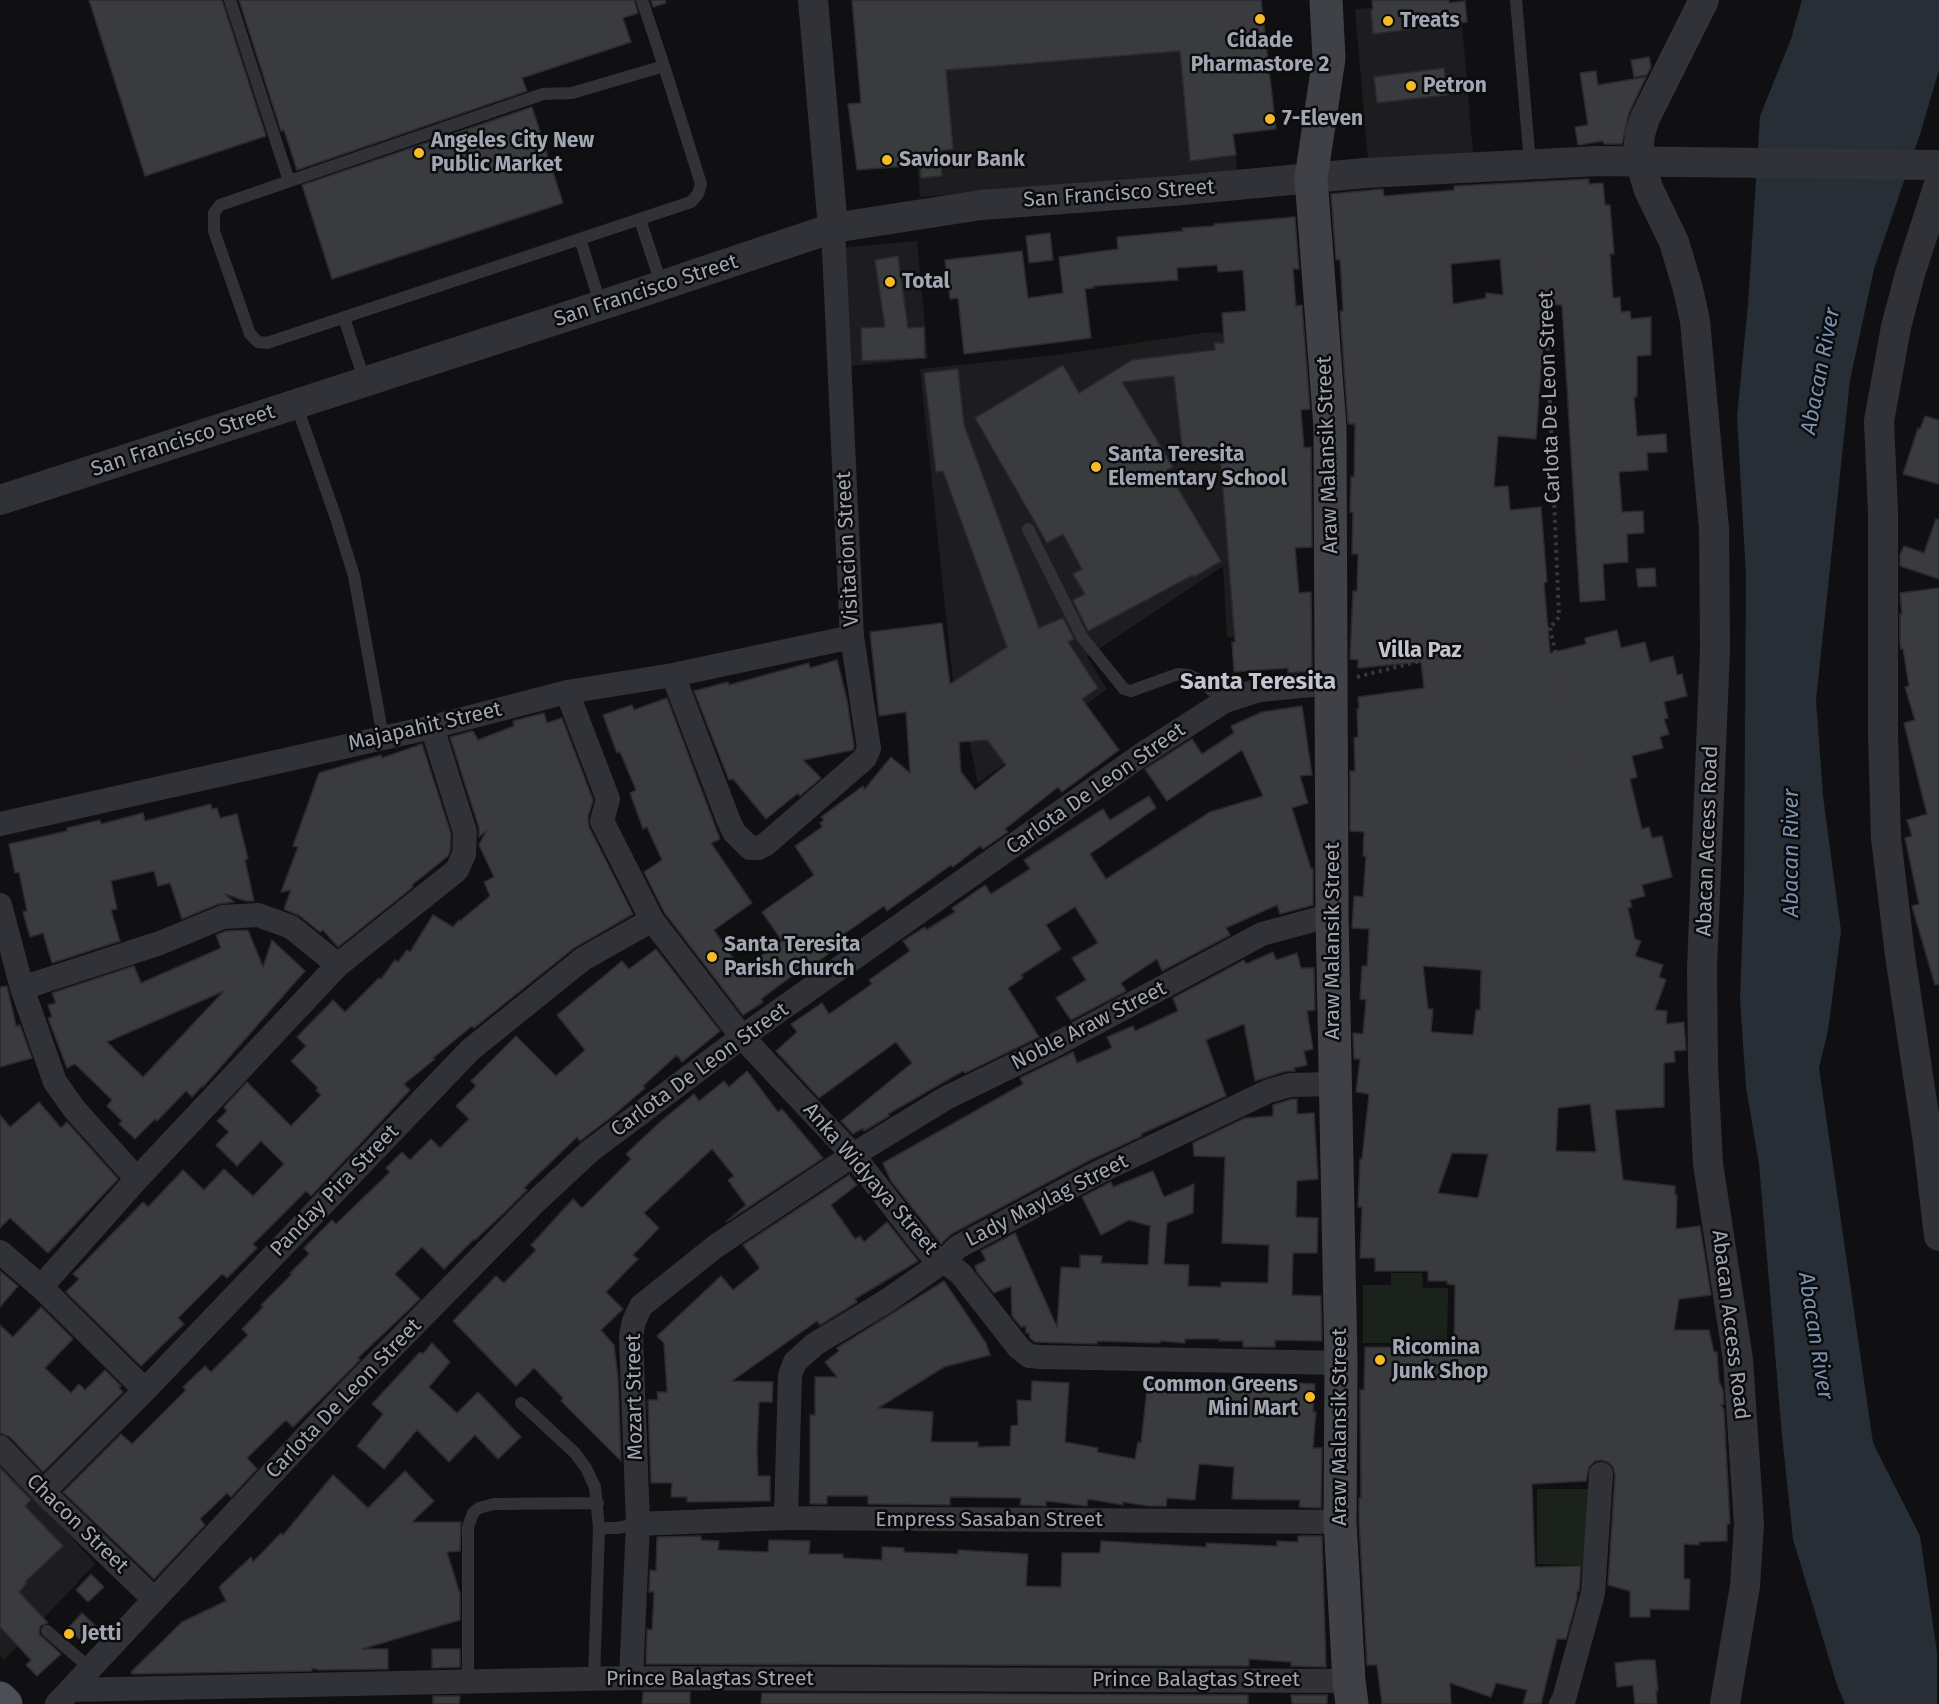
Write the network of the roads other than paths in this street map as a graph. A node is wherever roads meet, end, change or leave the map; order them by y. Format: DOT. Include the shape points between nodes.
graph roads {
  1 [pos="230,0"];
  2 [pos="642,0"];
  3 [pos="813,0"];
  4 [pos="1326,0"];
  5 [pos="1516,0"];
  6 [pos="1704,0"];
  7 [pos="664,66"];
  8 [pos="1535,163"];
  9 [pos="1939,165"];
  10 [pos="1311,178"];
  11 [pos="290,181"];
  12 [pos="1939,184"];
  13 [pos="640,220"];
  14 [pos="833,228"];
  15 [pos="580,239"];
  16 [pos="662,286"];
  17 [pos="601,306"];
  18 [pos="344,318"];
  19 [pos="365,382"];
  20 [pos="296,404"];
  21 [pos="0,500"];
  22 [pos="1028,529"];
  23 [pos="852,637"];
  24 [pos="673,675"];
  25 [pos="1333,683"];
  26 [pos="567,692"];
  27 [pos="1225,701"];
  28 [pos="432,727"];
  29 [pos="383,737"];
  30 [pos="0,825"];
  31 [pos="0,905"];
  32 [pos="1332,915"];
  33 [pos="652,920"];
  34 [pos="338,965"];
  35 [pos="22,988"];
  36 [pos="742,1037"];
  37 [pos="1334,1084"];
  38 [pos="853,1155"];
  39 [pos="1936,1178"];
  40 [pos="137,1179"];
  41 [pos="1939,1236"];
  42 [pos="0,1252"];
  43 [pos="944,1261"];
  44 [pos="41,1287"];
  45 [pos="1341,1363"];
  46 [pos="145,1390"];
  47 [pos="522,1403"];
  48 [pos="0,1447"];
  49 [pos="1601,1474"];
  50 [pos="43,1492"];
  51 [pos="598,1503"];
  52 [pos="786,1518"];
  53 [pos="1340,1522"];
  54 [pos="638,1524"];
  55 [pos="599,1528"];
  56 [pos="154,1599"];
  57 [pos="47,1631"];
  58 [pos="91,1670"];
  59 [pos="631,1678"];
  60 [pos="594,1680"];
  61 [pos="468,1682"];
  62 [pos="1351,1692"];
  63 [pos="64,1697"];
  64 [pos="0,1698"];
  65 [pos="6,1704"];
  66 [pos="1561,1704"];
  67 [pos="1725,1704"];
  1 -- 11 [label="lane"];
  2 -- 7 [label="lane"];
  3 -- 14 [label="street, Visitacion Street"];
  4 -- 10 [label="main road, Araw Malansik Street" via="1329,58"];
  5 -- 8 [label="lane"];
  6 -- 67 [label="street, Abacan Access Road" via="1645,118 1638,152 1648,188 1674,242 1693,310 1714,529 1716,649 1702,969 1703,1066 1708,1164 1738,1360 1749,1524 1745,1586"];
  7 -- 11 [label="lane" via="572,93 543,94"];
  7 -- 13 [label="lane" via="700,184 691,202"];
  8 -- 9 [label="street, San Francisco Street"];
  8 -- 10 [label="street, San Francisco Street"];
  10 -- 14 [label="street, San Francisco Street" via="981,205"];
  10 -- 25 [label="main road, Araw Malansik Street" via="1330,428"];
  11 -- 18 [label="lane" via="220,205 214,213 214,231 250,334 258,342 267,343"];
  12 -- 39 [label="street" via="1896,327 1879,421 1886,838"];
  13 -- 15 [label="lane"];
  13 -- 16 [label="lane"];
  14 -- 16 [label="street, San Francisco Street"];
  14 -- 23 [label="street, Visitacion Street"];
  15 -- 17 [label="lane"];
  15 -- 18 [label="lane"];
  16 -- 17 [label="street, San Francisco Street"];
  17 -- 19 [label="street, San Francisco Street"];
  18 -- 19 [label="lane"];
  19 -- 20 [label="street, San Francisco Street"];
  20 -- 21 [label="street, San Francisco Street"];
  20 -- 29 [label="lane" via="354,576"];
  22 -- 27 [label="lane" via="1082,637 1124,689 1131,691 1188,675"];
  23 -- 24 [label="street, Majapahit Street"];
  23 -- 24 [label="street, Visitacion Street" via="869,748 865,758 758,848 750,848 734,832"];
  24 -- 26 [label="street, Majapahit Street"];
  25 -- 27 [label="street, Carlota De Leon Street" via="1259,690"];
  25 -- 32 [label="main road, Araw Malansik Street"];
  26 -- 28 [label="street, Majapahit Street"];
  26 -- 33 [label="street, Anka Widyaya Street" via="608,799 602,821"];
  27 -- 36 [label="street, Carlota De Leon Street" via="1144,753"];
  28 -- 29 [label="street, Majapahit Street"];
  28 -- 34 [label="street" via="465,832 464,854 457,870"];
  29 -- 30 [label="street, Majapahit Street"];
  31 -- 35 [label="street"];
  32 -- 37 [label="main road, Araw Malansik Street"];
  32 -- 38 [label="street, Noble Araw Street" via="1262,934 1064,1041 946,1098"];
  33 -- 36 [label="street, Anka Widyaya Street"];
  33 -- 46 [label="street, Panday Pira Street" via="583,959 470,1050"];
  34 -- 35 [label="street" via="291,927 258,915 224,917 160,943"];
  34 -- 40 [label="street"];
  35 -- 40 [label="street" via="55,1082 93,1132"];
  36 -- 38 [label="street, Anka Widyaya Street"];
  36 -- 56 [label="street, Carlota De Leon Street" via="559,1178 349,1391"];
  37 -- 43 [label="street, Lady Maylag Street" via="1290,1085 1269,1091 1095,1174 958,1247"];
  37 -- 45 [label="main road, Araw Malansik Street"];
  38 -- 43 [label="street, Anka Widyaya Street" via="923,1245"];
  38 -- 54 [label="street, Mozart Street" via="716,1246 641,1306 631,1336"];
  39 -- 41 [label="street"];
  40 -- 44 [label="street"];
  42 -- 44 [label="street"];
  43 -- 45 [label="street, Anka Widyaya Street" via="961,1275 1029,1356"];
  43 -- 52 [label="street, Lady Maylag Street" via="815,1344 795,1362 790,1375"];
  44 -- 46 [label="street"];
  45 -- 53 [label="main road, Araw Malansik Street"];
  46 -- 50 [label="street, Panday Pira Street"];
  47 -- 51 [label="lane" via="582,1461"];
  48 -- 50 [label="street, Chacon Street"];
  49 -- 66 [label="street" via="1593,1593"];
  50 -- 56 [label="street, Chacon Street"];
  51 -- 55 [label="lane"];
  51 -- 61 [label="lane" via="494,1504 473,1514 468,1527"];
  52 -- 53 [label="street, Empress Sasaban Street"];
  52 -- 54 [label="street, Empress Sasaban Street"];
  53 -- 62 [label="main road, Araw Malansik Street"];
  54 -- 55 [label="lane"];
  54 -- 59 [label="street, Mozart Street"];
  55 -- 60 [label="lane"];
  56 -- 58 [label="street, Carlota De Leon Street"];
  57 -- 58 [label="lane"];
  58 -- 63 [label="street, Carlota De Leon Street"];
  59 -- 60 [label="street, Prince Balagtas Street"];
  59 -- 62 [label="street, Prince Balagtas Street"];
  60 -- 61 [label="street, Prince Balagtas Street"];
  61 -- 63 [label="street, Prince Balagtas Street"];
  64 -- 65 [label="main road"];
}
